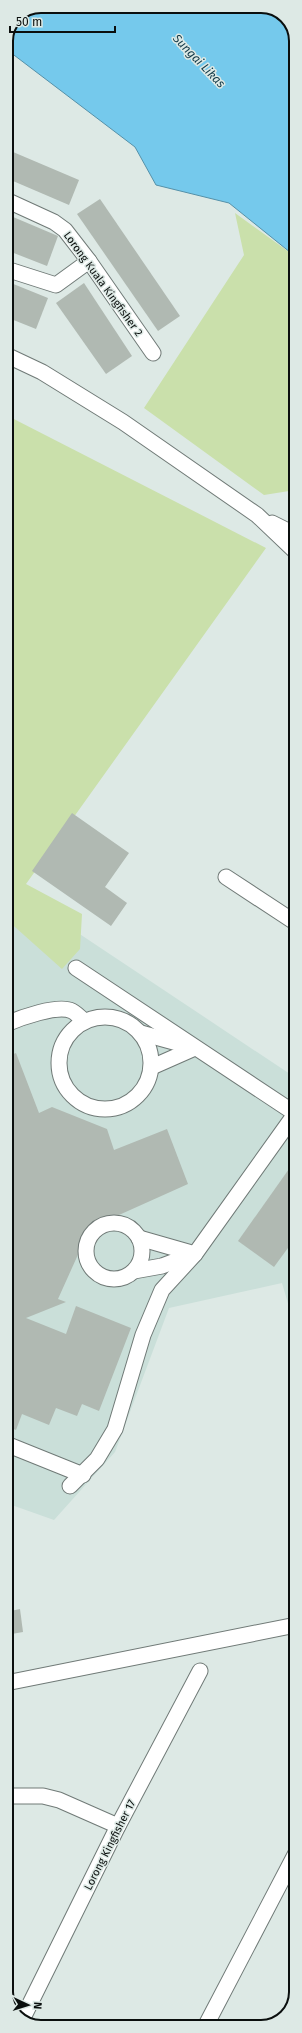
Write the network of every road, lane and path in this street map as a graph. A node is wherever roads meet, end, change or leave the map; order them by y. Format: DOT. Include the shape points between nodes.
graph roads {
  1 [pos="13,203"];
  2 [pos="89,261"];
  3 [pos="13,271"];
  4 [pos="153,353"];
  5 [pos="13,358"];
  6 [pos="257,515"];
  7 [pos="289,531"];
  8 [pos="289,545"];
  9 [pos="226,877"];
  10 [pos="289,918"];
  11 [pos="76,968"];
  12 [pos="13,1021"];
  13 [pos="84,1021"];
  14 [pos="141,1033"];
  15 [pos="195,1048"];
  16 [pos="152,1067"];
  17 [pos="289,1109"];
  18 [pos="289,1124"];
  19 [pos="139,1238"];
  20 [pos="194,1254"];
  21 [pos="134,1271"];
  22 [pos="13,1447"];
  23 [pos="83,1475"];
  24 [pos="70,1486"];
  25 [pos="289,1626"];
  26 [pos="200,1671"];
  27 [pos="13,1682"];
  28 [pos="13,1796"];
  29 [pos="118,1826"];
  30 [pos="289,1866"];
  31 [pos="25,2015"];
  32 [pos="209,2020"];
  1 -- 2 [label="street, Lorong Kuala Kingfisher 2" via="54,222 65,230"];
  2 -- 3 [label="street" via="56,285"];
  2 -- 4 [label="street, Lorong Kuala Kingfisher 2"];
  5 -- 6 [label="street" via="72,389"];
  6 -- 7 [label="street"];
  6 -- 8 [label="street"];
  9 -- 10 [label="street"];
  11 -- 15 [label="street"];
  12 -- 13 [label="street" via="56,1010 72,1010"];
  13 -- 14 [label="street" via="99,1016 114,1017 126,1020"];
  13 -- 16 [label="street" via="69,1033 61,1049 59,1068 65,1086 73,1097 84,1105 97,1109 114,1109 126,1105 140,1094 149,1080"];
  14 -- 15 [label="street"];
  14 -- 16 [label="street" via="150,1048"];
  15 -- 16 [label="street"];
  15 -- 17 [label="street"];
  18 -- 20 [label="street"];
  19 -- 20 [label="street"];
  19 -- 21 [label="street" via="142,1250 140,1263"];
  19 -- 21 [label="street" via="128,1227 110,1224 98,1228 91,1236 86,1252 92,1268 107,1278 118,1279"];
  20 -- 21 [label="street" via="162,1266"];
  20 -- 23 [label="street" via="162,1290 143,1335 115,1429 97,1459"];
  22 -- 23 [label="street"];
  23 -- 24 [label="street"];
  25 -- 27 [label="street"];
  26 -- 29 [label="street, Lorong Kingfisher 17"];
  28 -- 29 [label="street" via="43,1796 59,1800"];
  29 -- 31 [label="street, Lorong Kingfisher 17"];
  30 -- 32 [label="street"];
}
